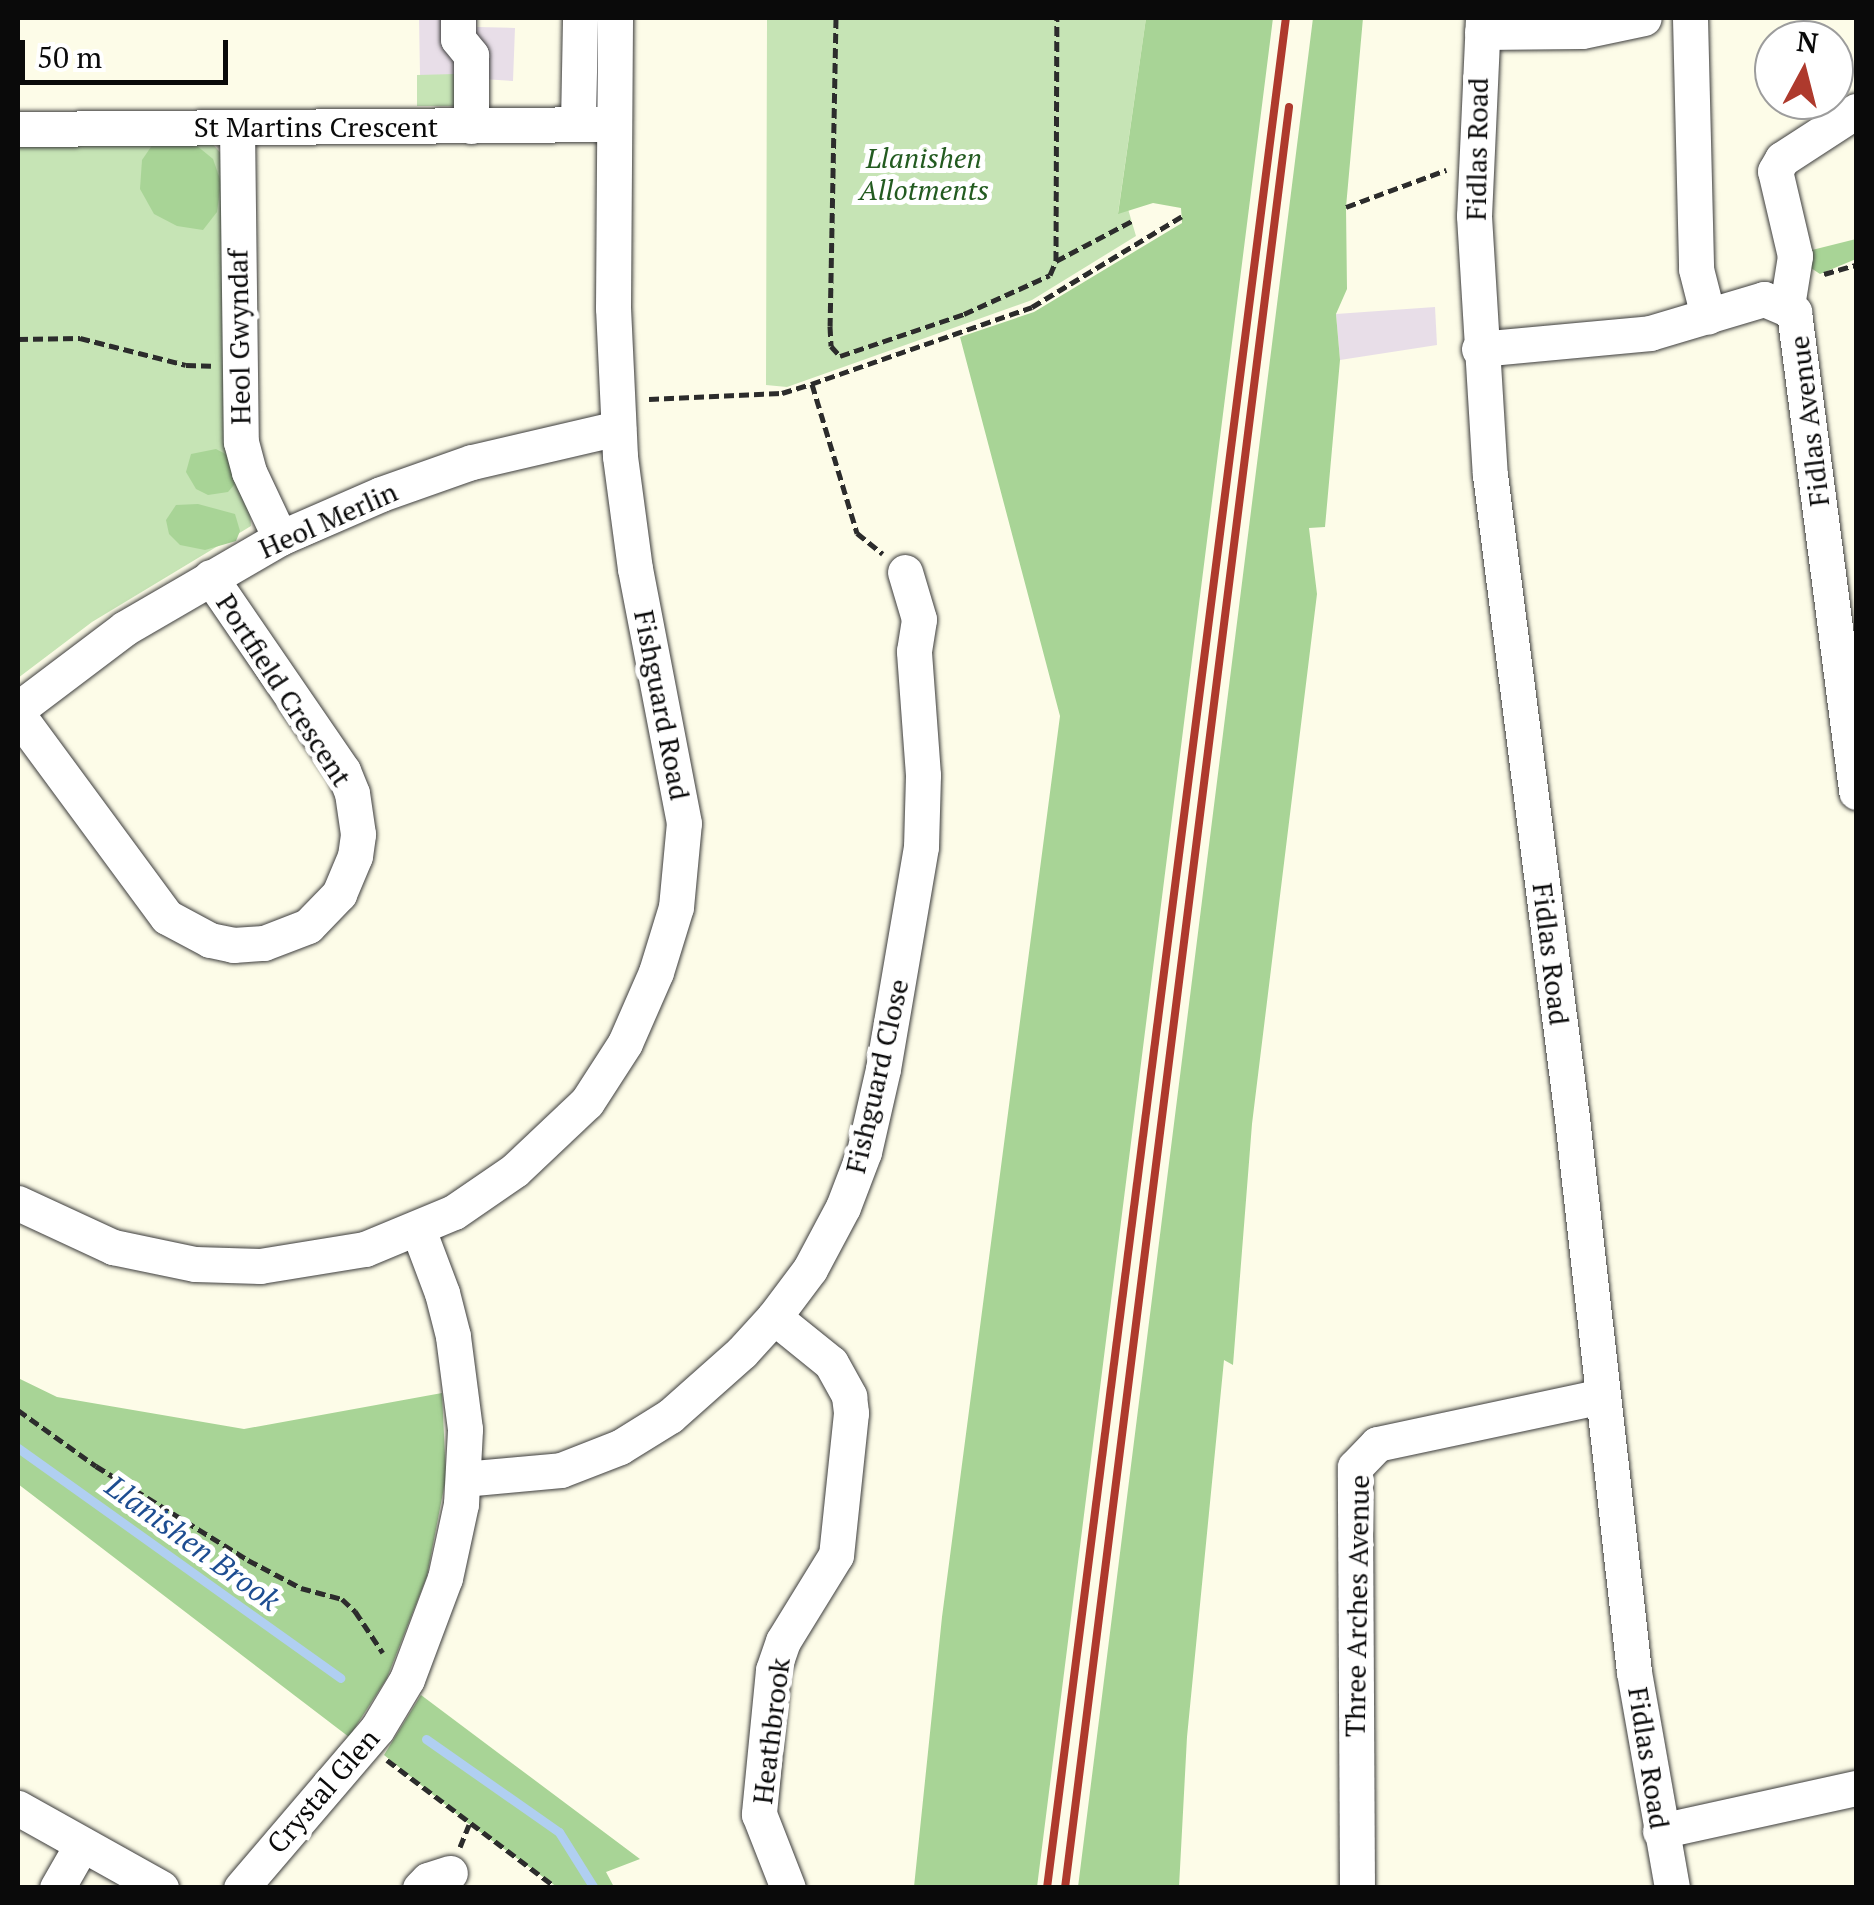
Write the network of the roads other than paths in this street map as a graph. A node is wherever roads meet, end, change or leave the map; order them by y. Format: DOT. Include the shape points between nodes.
graph roads {
  1 [pos="458,18"];
  2 [pos="580,18"];
  3 [pos="615,18"];
  4 [pos="1644,18"];
  5 [pos="1690,18"];
  6 [pos="1482,25"];
  7 [pos="1856,110"];
  8 [pos="578,124"];
  9 [pos="614,124"];
  10 [pos="470,126"];
  11 [pos="237,127"];
  12 [pos="18,129"];
  13 [pos="1786,306"];
  14 [pos="1708,316"];
  15 [pos="1479,349"];
  16 [pos="627,414"];
  17 [pos="280,538"];
  18 [pos="904,572"];
  19 [pos="210,577"];
  20 [pos="18,712"];
  21 [pos="1856,792"];
  22 [pos="18,1203"];
  23 [pos="418,1230"];
  24 [pos="774,1316"];
  25 [pos="1603,1396"];
  26 [pos="463,1479"];
  27 [pos="1856,1788"];
  28 [pos="18,1808"];
  29 [pos="1660,1831"];
  30 [pos="81,1846"];
  31 [pos="57,1888"];
  32 [pos="161,1888"];
  33 [pos="242,1888"];
  34 [pos="788,1888"];
  35 [pos="1357,1888"];
  36 [pos="1672,1888"];
  1 -- 10 [label="street" via="458,38 471,55"];
  2 -- 8 [label="street"];
  3 -- 9 [label="street, Fishguard Road"];
  4 -- 6 [label="street" via="1582,31"];
  5 -- 14 [label="street" via="1696,269"];
  6 -- 15 [label="street, Fidlas Road" via="1474,158"];
  7 -- 13 [label="street" via="1774,171 1795,256"];
  8 -- 9 [label="street, St Martins Crescent"];
  8 -- 10 [label="street, St Martins Crescent"];
  9 -- 16 [label="street, Fishguard Road"];
  10 -- 11 [label="street, St Martins Crescent"];
  11 -- 12 [label="street, St Martins Crescent"];
  11 -- 17 [label="street, Heol Gwyndaf" via="245,457"];
  13 -- 14 [label="street, Fidlas Avenue" via="1764,299"];
  13 -- 21 [label="street, Fidlas Avenue" via="1794,312 1800,342"];
  14 -- 15 [label="street, Fidlas Avenue" via="1616,338"];
  15 -- 25 [label="street, Fidlas Road"];
  16 -- 17 [label="street, Heol Merlin" via="382,494"];
  16 -- 23 [label="street, Fishguard Road" via="634,569 682,800 676,907 642,1011 587,1102 515,1170"];
  17 -- 19 [label="street, Heol Merlin"];
  18 -- 24 [label="street, Fishguard Close" via="919,619 914,650 922,814 900,975 854,1180 820,1252"];
  19 -- 20 [label="street, Heol Merlin" via="92,649"];
  19 -- 20 [label="street, Portfield Crescent" via="352,793 355,856 339,894 308,926 264,944 233,945 168,917"];
  22 -- 23 [label="street, Fishguard Road" via="113,1246 195,1264 260,1266 329,1257"];
  23 -- 26 [label="street, Crystal Glen" via="453,1336 466,1430"];
  24 -- 26 [label="street, Fishguard Close" via="693,1399 620,1446 561,1470"];
  24 -- 34 [label="street, Heathbrook" via="831,1363 851,1413 836,1555 773,1670 759,1814"];
  25 -- 29 [label="street, Fidlas Road"];
  25 -- 35 [label="street, Three Arches Avenue" via="1377,1444 1355,1467"];
  26 -- 33 [label="street, Crystal Glen" via="436,1610 395,1701 352,1763"];
  27 -- 29 [label="street"];
  28 -- 30 [label="street"];
  29 -- 36 [label="street, Fidlas Road"];
  30 -- 31 [label="street"];
  30 -- 32 [label="street"];
}
